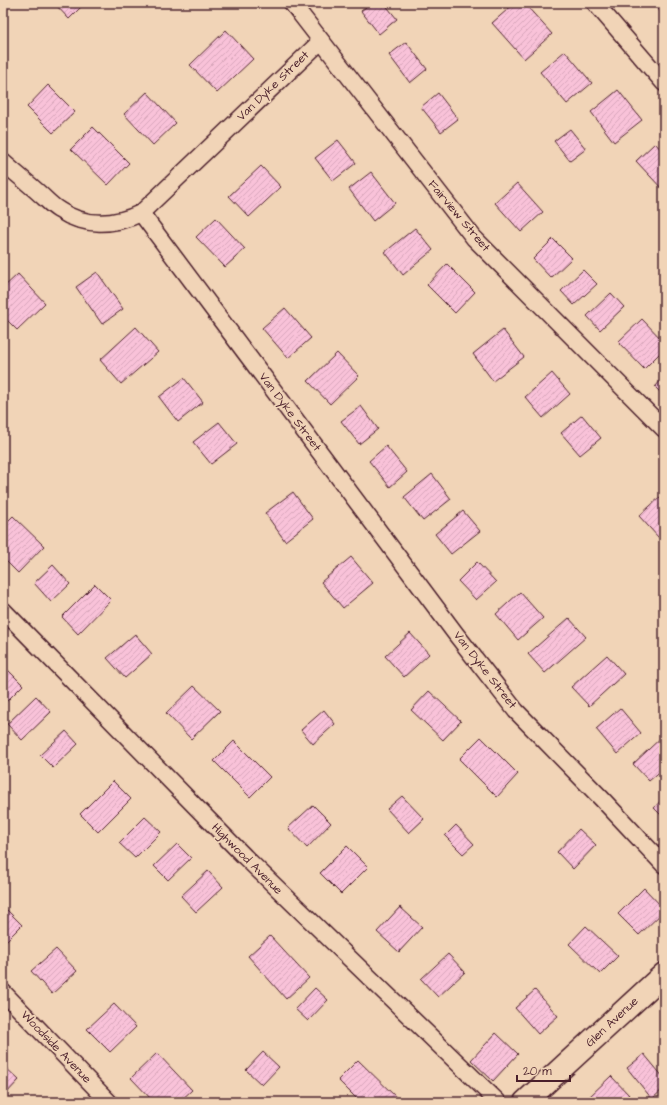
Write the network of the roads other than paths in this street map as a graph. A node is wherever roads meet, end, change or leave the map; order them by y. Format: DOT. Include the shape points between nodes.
graph roads {
  1 [pos="292,3"];
  2 [pos="595,3"];
  3 [pos="321,41"];
  4 [pos="664,83"];
  5 [pos="3,162"];
  6 [pos="141,213"];
  7 [pos="664,429"];
  8 [pos="3,610"];
  9 [pos="664,865"];
  10 [pos="664,974"];
  11 [pos="3,992"];
  12 [pos="109,1102"];
  13 [pos="498,1102"];
  14 [pos="525,1102"];
  1 -- 3 [label="street, Fairview Street"];
  2 -- 4 [label="street"];
  3 -- 6 [label="street, Van Dyke Street"];
  3 -- 7 [label="street, Fairview Street" via="474,238"];
  5 -- 6 [label="street" via="59,210 74,218 93,223 111,223"];
  6 -- 9 [label="street, Van Dyke Street" via="516,711"];
  8 -- 13 [label="street, Highwood Avenue" via="245,857"];
  10 -- 14 [label="street, Glen Avenue"];
  11 -- 12 [label="street, Woodside Avenue"];
}
